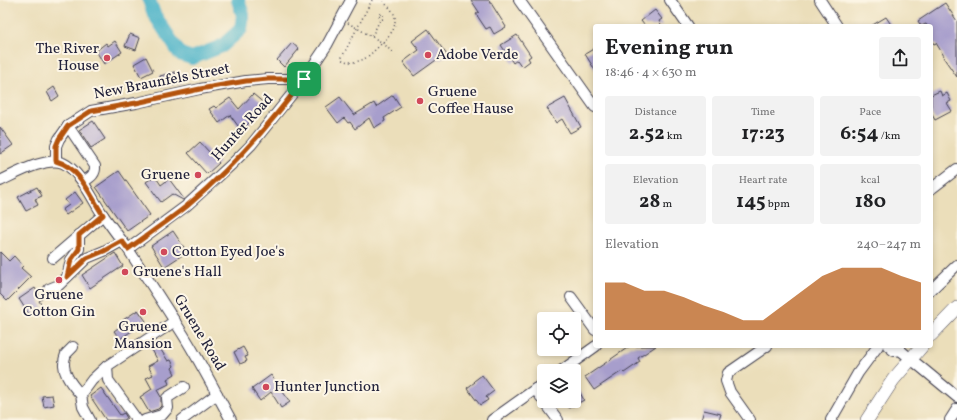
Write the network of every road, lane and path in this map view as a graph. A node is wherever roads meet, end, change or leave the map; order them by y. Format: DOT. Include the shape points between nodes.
graph roads {
  1 [pos="351,0"];
  2 [pos="372,0"];
  3 [pos="382,0"];
  4 [pos="519,0"];
  5 [pos="670,0"];
  6 [pos="820,0"];
  7 [pos="341,19"];
  8 [pos="380,20"];
  9 [pos="687,24"];
  10 [pos="836,24"];
  11 [pos="357,28"];
  12 [pos="372,36"];
  13 [pos="383,42"];
  14 [pos="393,53"];
  15 [pos="304,79"];
  16 [pos="593,104"];
  17 [pos="68,126"];
  18 [pos="56,161"];
  19 [pos="957,169"];
  20 [pos="0,181"];
  21 [pos="83,182"];
  22 [pos="933,187"];
  23 [pos="103,215"];
  24 [pos="79,235"];
  25 [pos="125,245"];
  26 [pos="53,258"];
  27 [pos="957,265"];
  28 [pos="67,277"];
  29 [pos="933,288"];
  30 [pos="49,289"];
  31 [pos="571,296"];
  32 [pos="957,308"];
  33 [pos="175,321"];
  34 [pos="593,327"];
  35 [pos="933,333"];
  36 [pos="73,347"];
  37 [pos="593,348"];
  38 [pos="765,348"];
  39 [pos="877,348"];
  40 [pos="890,348"];
  41 [pos="900,348"];
  42 [pos="920,348"];
  43 [pos="910,360"];
  44 [pos="571,364"];
  45 [pos="107,366"];
  46 [pos="184,386"];
  47 [pos="535,389"];
  48 [pos="81,394"];
  49 [pos="217,394"];
  50 [pos="957,397"];
  51 [pos="957,408"];
  52 [pos="90,420"];
  53 [pos="137,420"];
  54 [pos="145,420"];
  55 [pos="182,420"];
  56 [pos="231,420"];
  57 [pos="492,420"];
  58 [pos="558,420"];
  59 [pos="750,420"];
  60 [pos="831,420"];
  61 [pos="867,420"];
  62 [pos="950,420"];
  1 -- 7 [label="street, Hunter Road"];
  2 -- 11 [label="path"];
  3 -- 13 [label="path" via="394,14 395,20 393,30"];
  4 -- 16 [label="street"];
  5 -- 9 [label="street"];
  6 -- 10 [label="street"];
  7 -- 11 [label="path"];
  7 -- 15 [label="street, Hunter Road"];
  8 -- 12 [label="path"];
  11 -- 12 [label="path"];
  11 -- 13 [label="path" via="341,59 345,62 356,62 366,58"];
  12 -- 13 [label="path"];
  13 -- 14 [label="path"];
  15 -- 17 [label="street, New Braunfels Street" via="246,81 200,89 91,111"];
  15 -- 25 [label="street, Hunter Road" via="251,145 232,164 186,206"];
  17 -- 18 [label="street, New Braunfels Street" via="56,146"];
  17 -- 21 [label="street" via="95,166 94,174"];
  18 -- 20 [label="street" via="28,168"];
  18 -- 21 [label="street, Gruene Road" via="64,163"];
  19 -- 22 [label="street"];
  21 -- 23 [label="street, Gruene Road"];
  23 -- 24 [label="street"];
  23 -- 25 [label="street, Gruene Road"];
  24 -- 26 [label="street"];
  24 -- 28 [label="street" via="79,249 71,260"];
  25 -- 28 [label="street, Hunter Road" via="87,258"];
  25 -- 33 [label="street, Gruene Road"];
  27 -- 29 [label="street"];
  28 -- 30 [label="street, Hunter Road" via="59,286"];
  31 -- 34 [label="street"];
  32 -- 35 [label="main road"];
  33 -- 45 [label="street"];
  33 -- 49 [label="street, Gruene Road"];
  36 -- 48 [label="street" via="67,354 64,364 66,375"];
  37 -- 44 [label="street"];
  38 -- 59 [label="street" via="728,374 726,381 730,392"];
  39 -- 60 [label="street" via="858,373"];
  40 -- 41 [label="street" via="894,351"];
  41 -- 43 [label="street"];
  42 -- 43 [label="main road"];
  43 -- 50 [label="street"];
  43 -- 61 [label="main road" via="893,380"];
  45 -- 48 [label="street"];
  45 -- 53 [label="street" via="108,380"];
  46 -- 54 [label="street" via="168,398 168,408 162,415"];
  47 -- 57 [label="street"];
  47 -- 58 [label="street"];
  48 -- 52 [label="street" via="83,407"];
  49 -- 55 [label="street"];
  49 -- 56 [label="street, Gruene Road"];
  51 -- 62 [label="street"];
}
